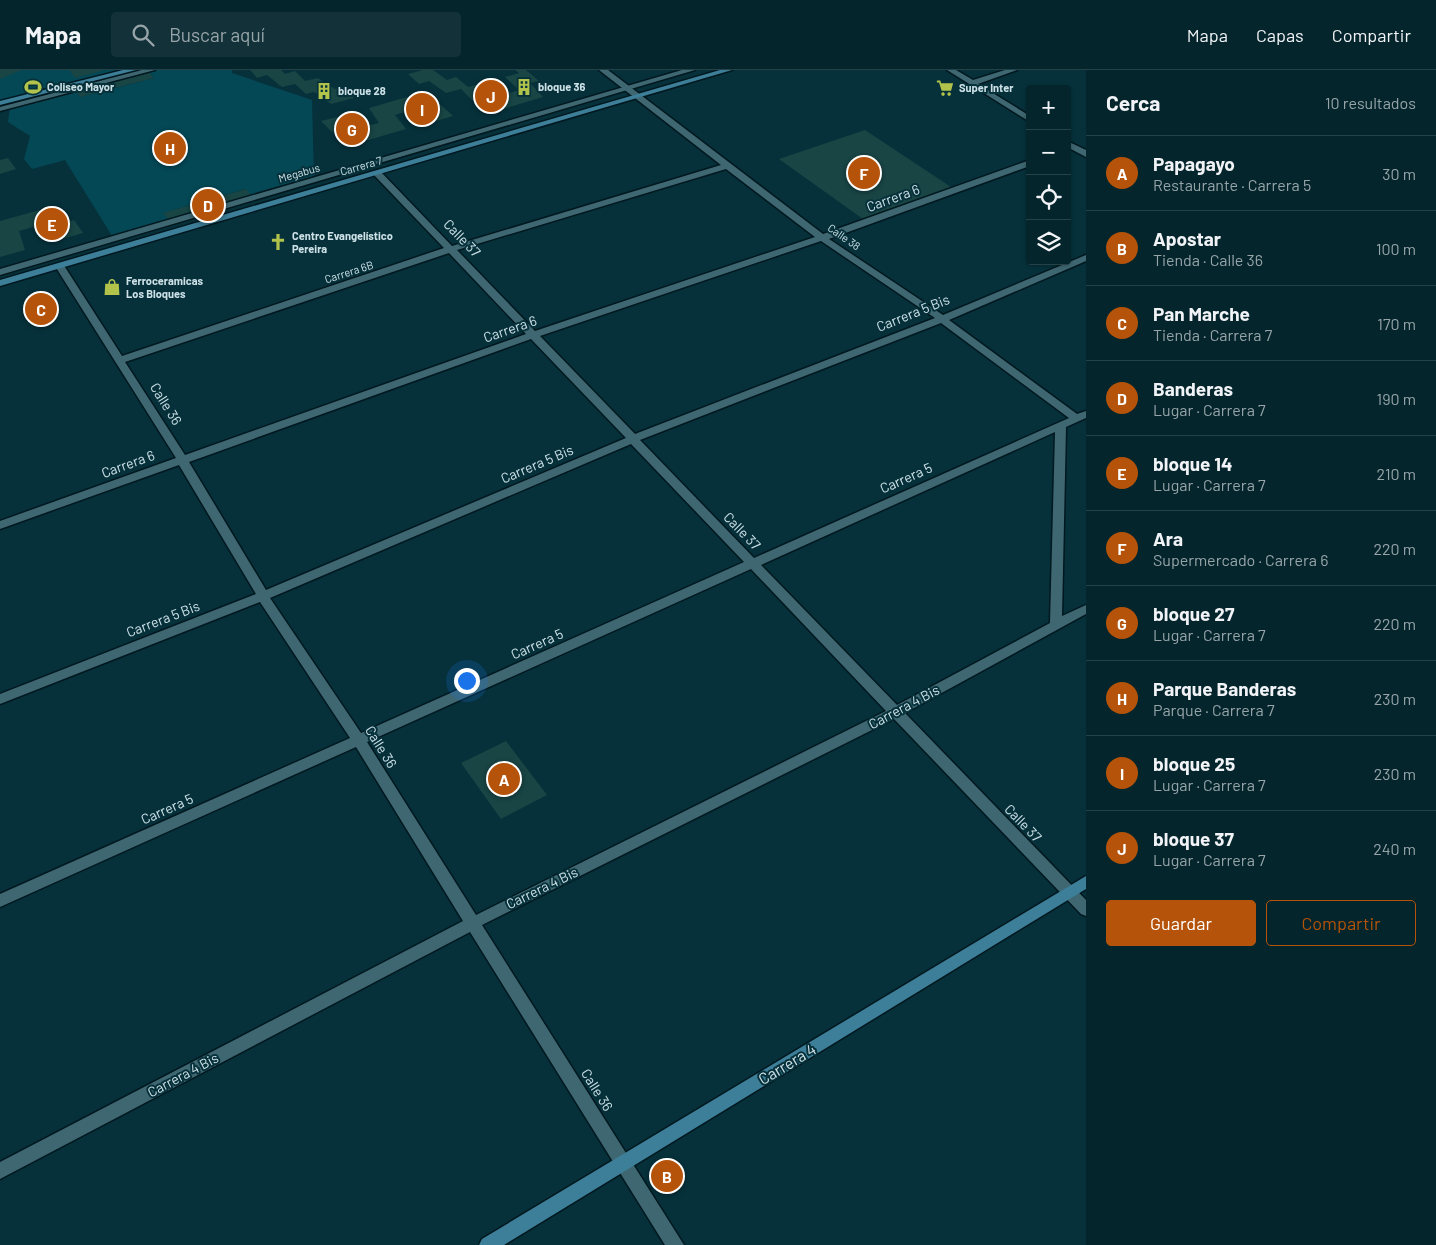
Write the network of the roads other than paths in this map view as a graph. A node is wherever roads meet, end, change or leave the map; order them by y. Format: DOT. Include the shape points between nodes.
graph roads {
  1 [pos="132,70"];
  2 [pos="152,70"];
  3 [pos="604,70"];
  4 [pos="691,70"];
  5 [pos="728,70"];
  6 [pos="951,70"];
  7 [pos="1013,70"];
  8 [pos="972,83"];
  9 [pos="628,89"];
  10 [pos="638,97"];
  11 [pos="0,103"];
  12 [pos="0,109"];
  13 [pos="1026,117"];
  14 [pos="1086,143"];
  15 [pos="1071,147"];
  16 [pos="1071,148"];
  17 [pos="1086,154"];
  18 [pos="1026,164"];
  19 [pos="729,166"];
  20 [pos="377,173"];
  21 [pos="822,238"];
  22 [pos="452,249"];
  23 [pos="1086,258"];
  24 [pos="60,266"];
  25 [pos="0,272"];
  26 [pos="0,283"];
  27 [pos="942,319"];
  28 [pos="533,335"];
  29 [pos="120,360"];
  30 [pos="1081,416"];
  31 [pos="1061,425"];
  32 [pos="633,440"];
  33 [pos="182,460"];
  34 [pos="0,525"];
  35 [pos="753,564"];
  36 [pos="263,596"];
  37 [pos="1086,609"];
  38 [pos="1056,624"];
  39 [pos="0,699"];
  40 [pos="895,712"];
  41 [pos="358,740"];
  42 [pos="1086,882"];
  43 [pos="1069,892"];
  44 [pos="0,901"];
  45 [pos="1086,910"];
  46 [pos="473,922"];
  47 [pos="624,1163"];
  48 [pos="0,1171"];
  49 [pos="488,1245"];
  50 [pos="675,1245"];
  1 -- 11 [label="main road"];
  2 -- 12 [label="street"];
  3 -- 9 [label="street, Calle 38"];
  4 -- 9 [label="street, Megabus"];
  5 -- 10 [label="main road, Carrera 7"];
  6 -- 8 [label="street"];
  7 -- 8 [label="street"];
  8 -- 13 [label="street"];
  9 -- 10 [label="street, Calle 38"];
  9 -- 25 [label="street, Megabus"];
  10 -- 19 [label="street, Calle 38"];
  10 -- 20 [label="main road, Carrera 7"];
  14 -- 15 [label="street"];
  16 -- 17 [label="street"];
  18 -- 21 [label="street, Carrera 6"];
  19 -- 21 [label="street, Calle 38"];
  19 -- 22 [label="street, Carrera 6B"];
  20 -- 22 [label="street, Calle 37"];
  20 -- 24 [label="main road, Carrera 7"];
  21 -- 27 [label="street, Calle 38"];
  21 -- 28 [label="street, Carrera 6"];
  22 -- 28 [label="street, Calle 37"];
  22 -- 29 [label="street, Carrera 6B"];
  23 -- 27 [label="street, Carrera 5 Bis"];
  24 -- 26 [label="main road, Carrera 7"];
  24 -- 29 [label="street, Calle 36"];
  27 -- 30 [label="street, Calle 38"];
  27 -- 32 [label="street, Carrera 5 Bis"];
  28 -- 32 [label="street, Calle 37"];
  28 -- 33 [label="street, Carrera 6"];
  29 -- 33 [label="street, Calle 36"];
  30 -- 31 [label="street, Carrera 5"];
  31 -- 35 [label="street, Carrera 5"];
  31 -- 38 [label="street"];
  32 -- 35 [label="street, Calle 37"];
  32 -- 36 [label="street, Carrera 5 Bis"];
  33 -- 34 [label="street, Carrera 6"];
  33 -- 36 [label="street, Calle 36"];
  35 -- 40 [label="street, Calle 37"];
  35 -- 41 [label="street, Carrera 5"];
  36 -- 39 [label="street, Carrera 5 Bis"];
  36 -- 41 [label="street, Calle 36"];
  37 -- 38 [label="street, Carrera 4 Bis"];
  38 -- 40 [label="street, Carrera 4 Bis"];
  40 -- 43 [label="street, Calle 37"];
  40 -- 46 [label="street, Carrera 4 Bis"];
  41 -- 44 [label="street, Carrera 5"];
  41 -- 46 [label="street, Calle 36"];
  42 -- 43 [label="main road, Carrera 4"];
  43 -- 45 [label="street, Calle 37"];
  43 -- 47 [label="main road, Carrera 4"];
  46 -- 47 [label="street, Calle 36"];
  46 -- 48 [label="street, Carrera 4 Bis"];
  47 -- 49 [label="main road, Carrera 4"];
  47 -- 50 [label="street, Calle 36"];
}
